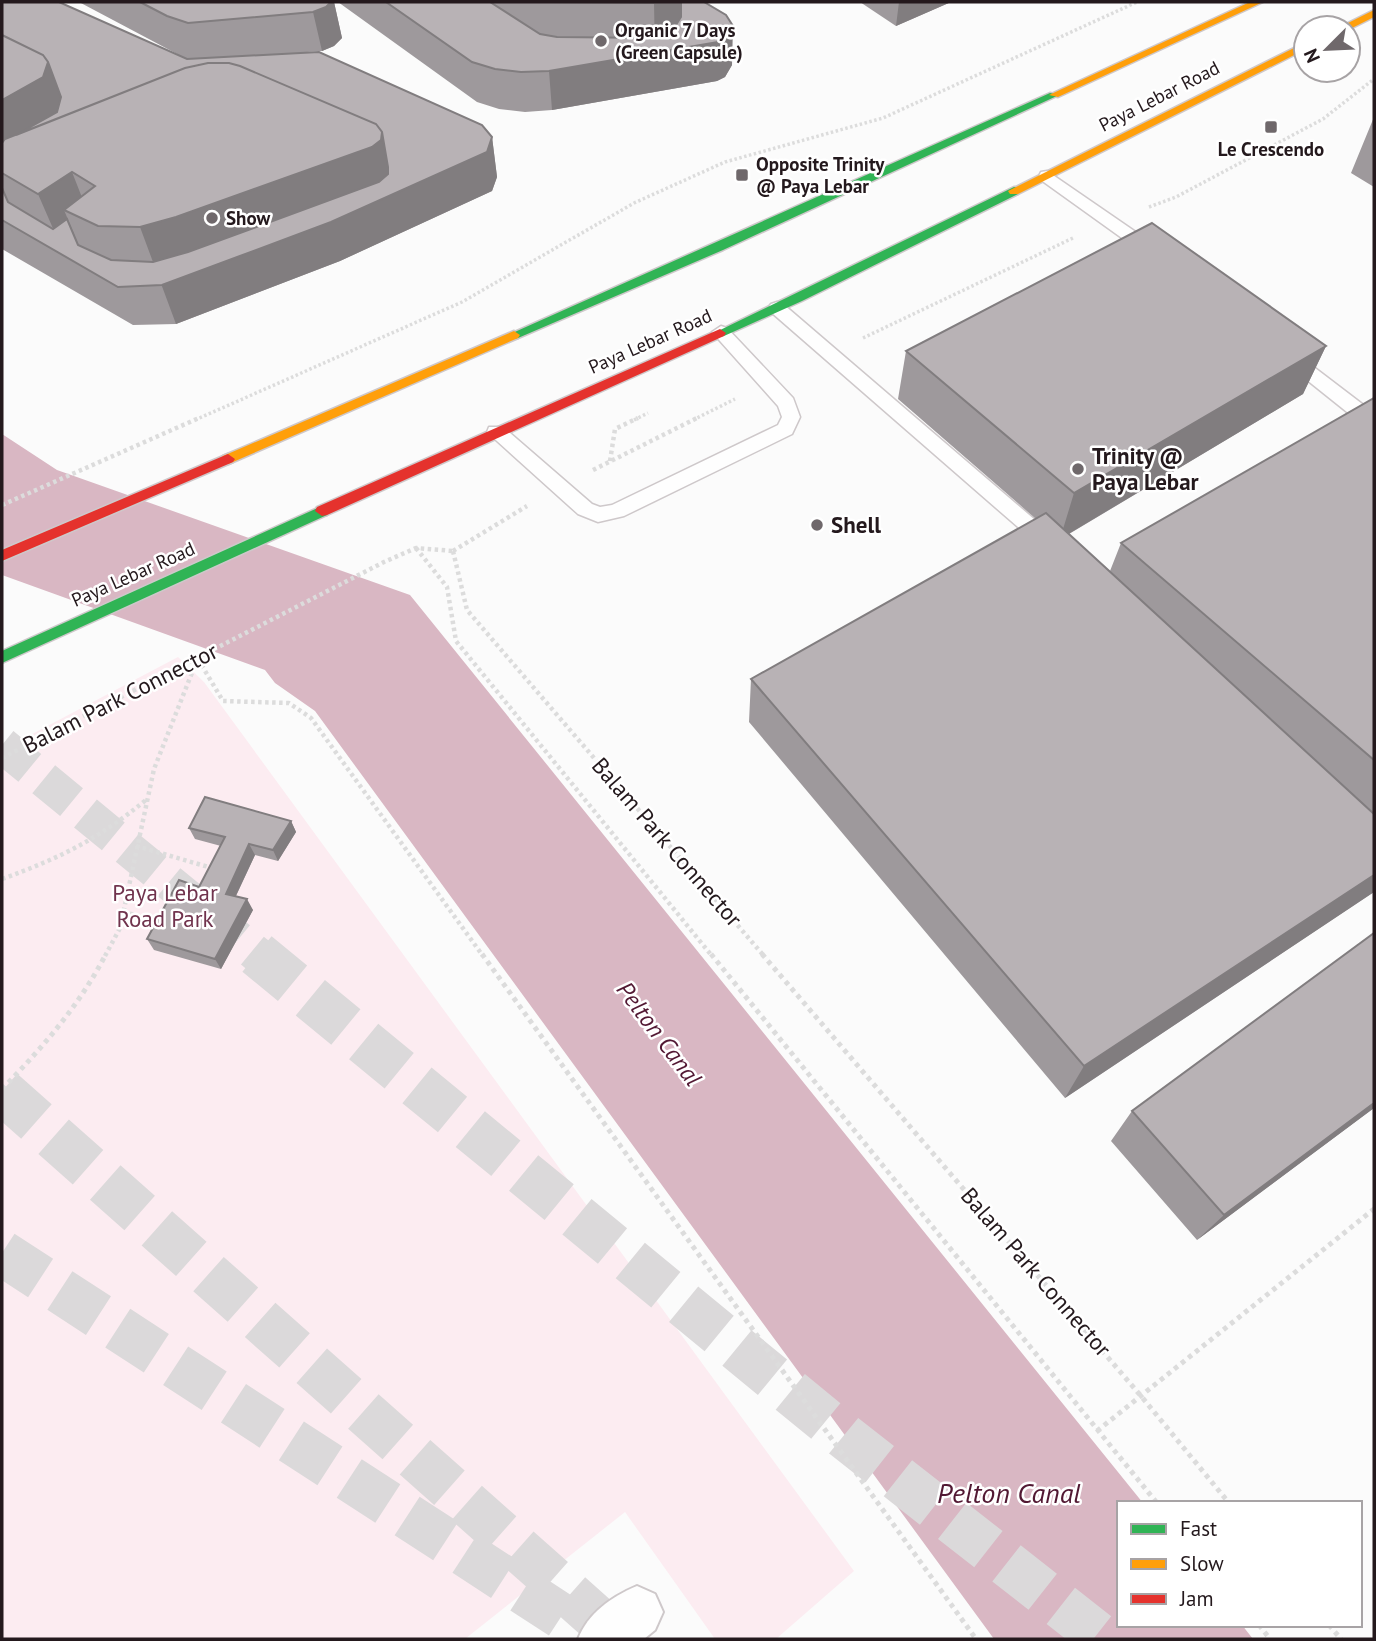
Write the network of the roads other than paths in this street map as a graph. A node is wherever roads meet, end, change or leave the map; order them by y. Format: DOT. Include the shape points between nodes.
graph roads {
  1 [pos="1250,4"];
  2 [pos="1292,52"];
  3 [pos="1048,176"];
  4 [pos="1168,263"];
  5 [pos="777,308"];
  6 [pos="722,332"];
  7 [pos="1276,347"];
  8 [pos="1374,422"];
  9 [pos="496,432"];
  10 [pos="1059,554"];
  11 [pos="2,556"];
  12 [pos="2,657"];
  1 -- 11 [label="main road, Paya Lebar Road" via="719,247"];
  2 -- 3 [label="main road, Paya Lebar Road"];
  3 -- 4 [label="lane"];
  3 -- 5 [label="main road, Paya Lebar Road"];
  5 -- 6 [label="main road, Paya Lebar Road"];
  5 -- 10 [label="lane"];
  6 -- 9 [label="main road, Paya Lebar Road"];
  6 -- 9 [label="lane" via="786,402 791,417 785,429 617,511 598,515 585,509"];
  7 -- 8 [label="lane"];
  9 -- 12 [label="main road, Paya Lebar Road"];
}
